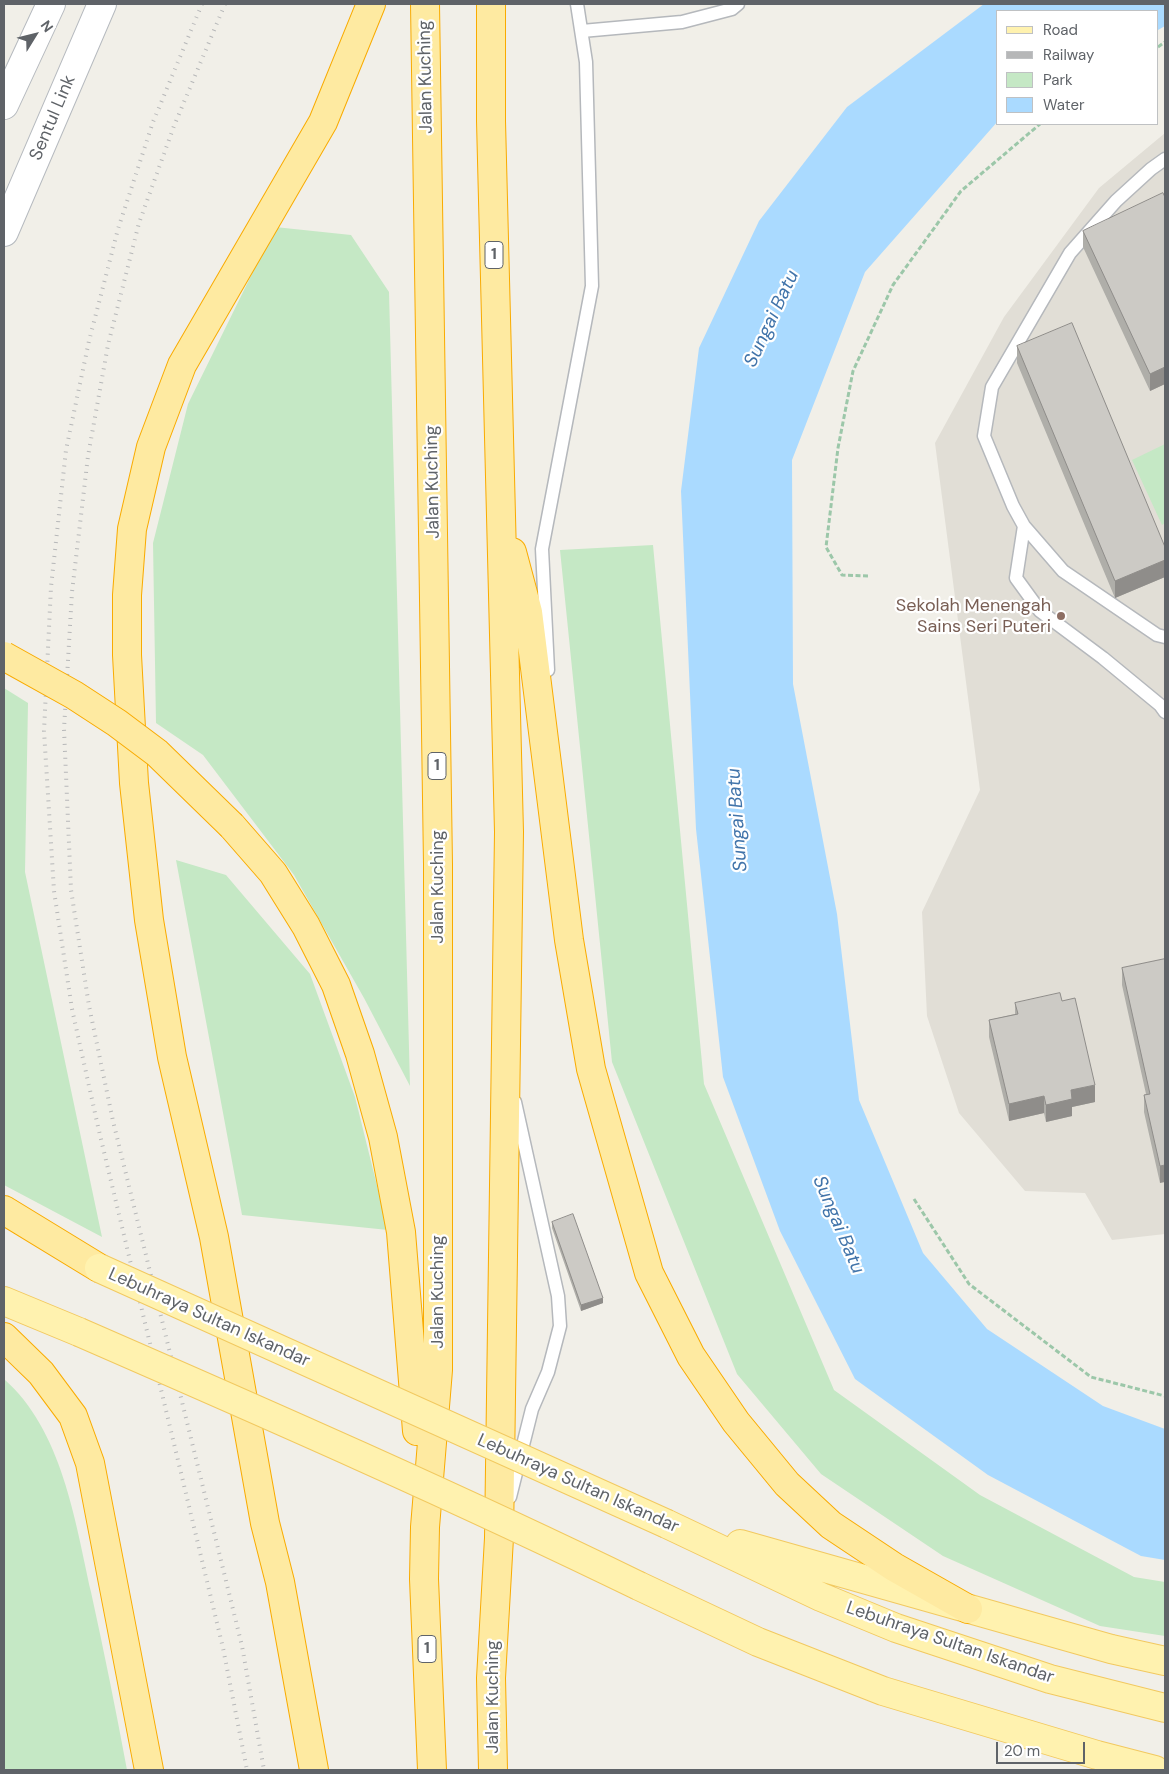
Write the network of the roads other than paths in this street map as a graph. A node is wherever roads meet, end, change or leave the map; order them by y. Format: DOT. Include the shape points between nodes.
graph roads {
  1 [pos="51,4"];
  2 [pos="102,4"];
  3 [pos="371,4"];
  4 [pos="425,4"];
  5 [pos="491,4"];
  6 [pos="577,4"];
  7 [pos="738,4"];
  8 [pos="582,31"];
  9 [pos="4,105"];
  10 [pos="1165,159"];
  11 [pos="4,232"];
  12 [pos="501,512"];
  13 [pos="1024,526"];
  14 [pos="1165,637"];
  15 [pos="4,656"];
  16 [pos="1165,712"];
  17 [pos="555,821"];
  18 [pos="506,1060"];
  19 [pos="4,1210"];
  20 [pos="4,1226"];
  21 [pos="99,1268"];
  22 [pos="4,1301"];
  23 [pos="4,1338"];
  24 [pos="667,1524"];
  25 [pos="425,1527"];
  26 [pos="499,1538"];
  27 [pos="968,1609"];
  28 [pos="1165,1660"];
  29 [pos="1165,1708"];
  30 [pos="150,1770"];
  31 [pos="314,1770"];
  32 [pos="432,1770"];
  33 [pos="494,1770"];
  34 [pos="1156,1770"];
  1 -- 9 [label="main road"];
  2 -- 11 [label="main road, Sentul Link"];
  3 -- 31 [label="highway" via="323,122 182,365 151,446 132,529 127,595 134,783 149,920 172,1057 214,1237 264,1523 280,1582"];
  4 -- 25 [label="highway, Jalan Kuching / 1" via="438,864 438,1351"];
  5 -- 12 [label="highway, Jalan Kuching / 1"];
  6 -- 8 [label="lane"];
  7 -- 8 [label="lane" via="732,9 682,22"];
  8 -- 17 [label="lane" via="586,62 592,286 542,549"];
  10 -- 13 [label="lane" via="1116,200 1070,254 992,387 984,436"];
  12 -- 17 [label="highway" via="528,612"];
  12 -- 18 [label="highway, Jalan Kuching / 1" via="509,832"];
  13 -- 14 [label="lane" via="1063,571 1157,636"];
  13 -- 16 [label="lane" via="1016,578 1040,611 1103,658"];
  15 -- 25 [label="highway, bridge" via="74,695 124,728 157,753 232,826 273,874 306,926 336,985 360,1054 380,1127 401,1232"];
  17 -- 27 [label="highway" via="569,940 591,1068 649,1273 691,1356 736,1422 781,1477 831,1525 894,1567"];
  18 -- 26 [label="highway, Jalan Kuching / 1"];
  18 -- 26 [label="lane" via="558,1296 560,1326 548,1372 532,1409"];
  19 -- 21 [label="highway"];
  20 -- 21 [label="main road, Lebuhraya Sultan Iskandar"];
  21 -- 24 [label="main road, Lebuhraya Sultan Iskandar, bridge"];
  22 -- 34 [label="main road, bridge" via="372,1460 758,1642 883,1691"];
  23 -- 30 [label="highway" via="41,1373 73,1416 90,1463"];
  24 -- 27 [label="main road"];
  24 -- 29 [label="main road, Lebuhraya Sultan Iskandar" via="820,1597 896,1628 1050,1679"];
  25 -- 32 [label="highway, Jalan Kuching / 1"];
  26 -- 33 [label="highway, Jalan Kuching / 1" via="491,1678"];
  27 -- 28 [label="main road" via="1111,1649"];
}
